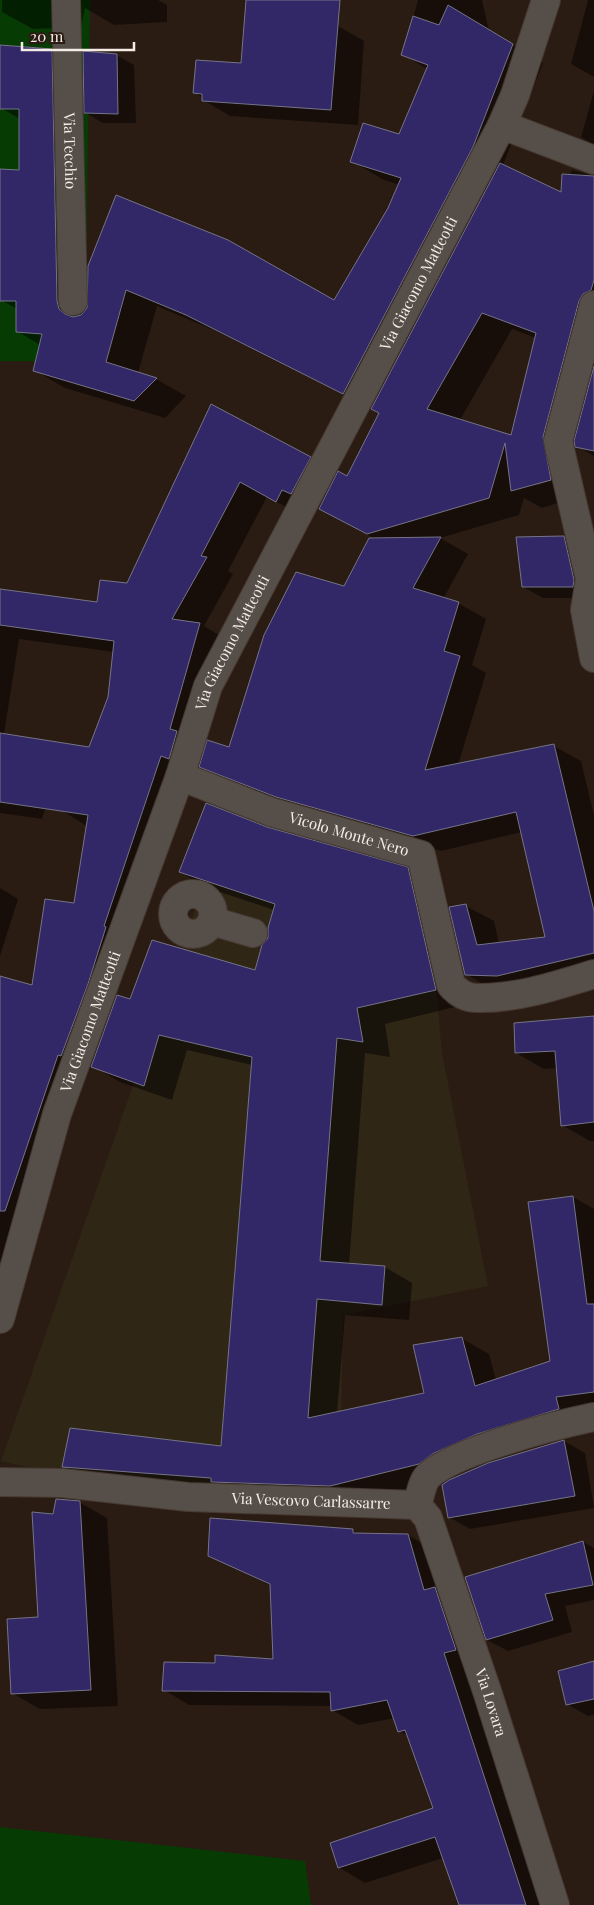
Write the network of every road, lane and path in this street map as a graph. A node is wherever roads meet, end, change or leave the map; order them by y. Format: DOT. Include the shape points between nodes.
graph roads {
  1 [pos="66,0"];
  2 [pos="546,0"];
  3 [pos="502,125"];
  4 [pos="594,160"];
  5 [pos="73,301"];
  6 [pos="594,305"];
  7 [pos="594,658"];
  8 [pos="180,776"];
  9 [pos="137,894"];
  10 [pos="254,933"];
  11 [pos="594,974"];
  12 [pos="0,1318"];
  13 [pos="594,1418"];
  14 [pos="0,1482"];
  15 [pos="417,1505"];
  16 [pos="555,1905"];
  1 -- 5 [label="street, Via Tecchio"];
  2 -- 3 [label="street, Via Giacomo Matteotti"];
  3 -- 4 [label="street"];
  3 -- 8 [label="street, Via Giacomo Matteotti" via="208,686"];
  6 -- 7 [label="street" via="558,441 590,579 585,610"];
  8 -- 9 [label="street, Via Giacomo Matteotti"];
  8 -- 11 [label="street, Vicolo Monte Nero" via="271,812 421,854 451,985 460,994 476,998 517,994"];
  9 -- 10 [label="street" via="174,908 184,897 200,896 211,906 212,921"];
  9 -- 12 [label="street, Via Giacomo Matteotti" via="57,1114"];
  13 -- 15 [label="street" via="560,1424 456,1459 427,1477"];
  14 -- 15 [label="street, Via Vescovo Carlassarre" via="62,1483 188,1497"];
  15 -- 16 [label="street, Via Lovara" via="428,1518"];
}
